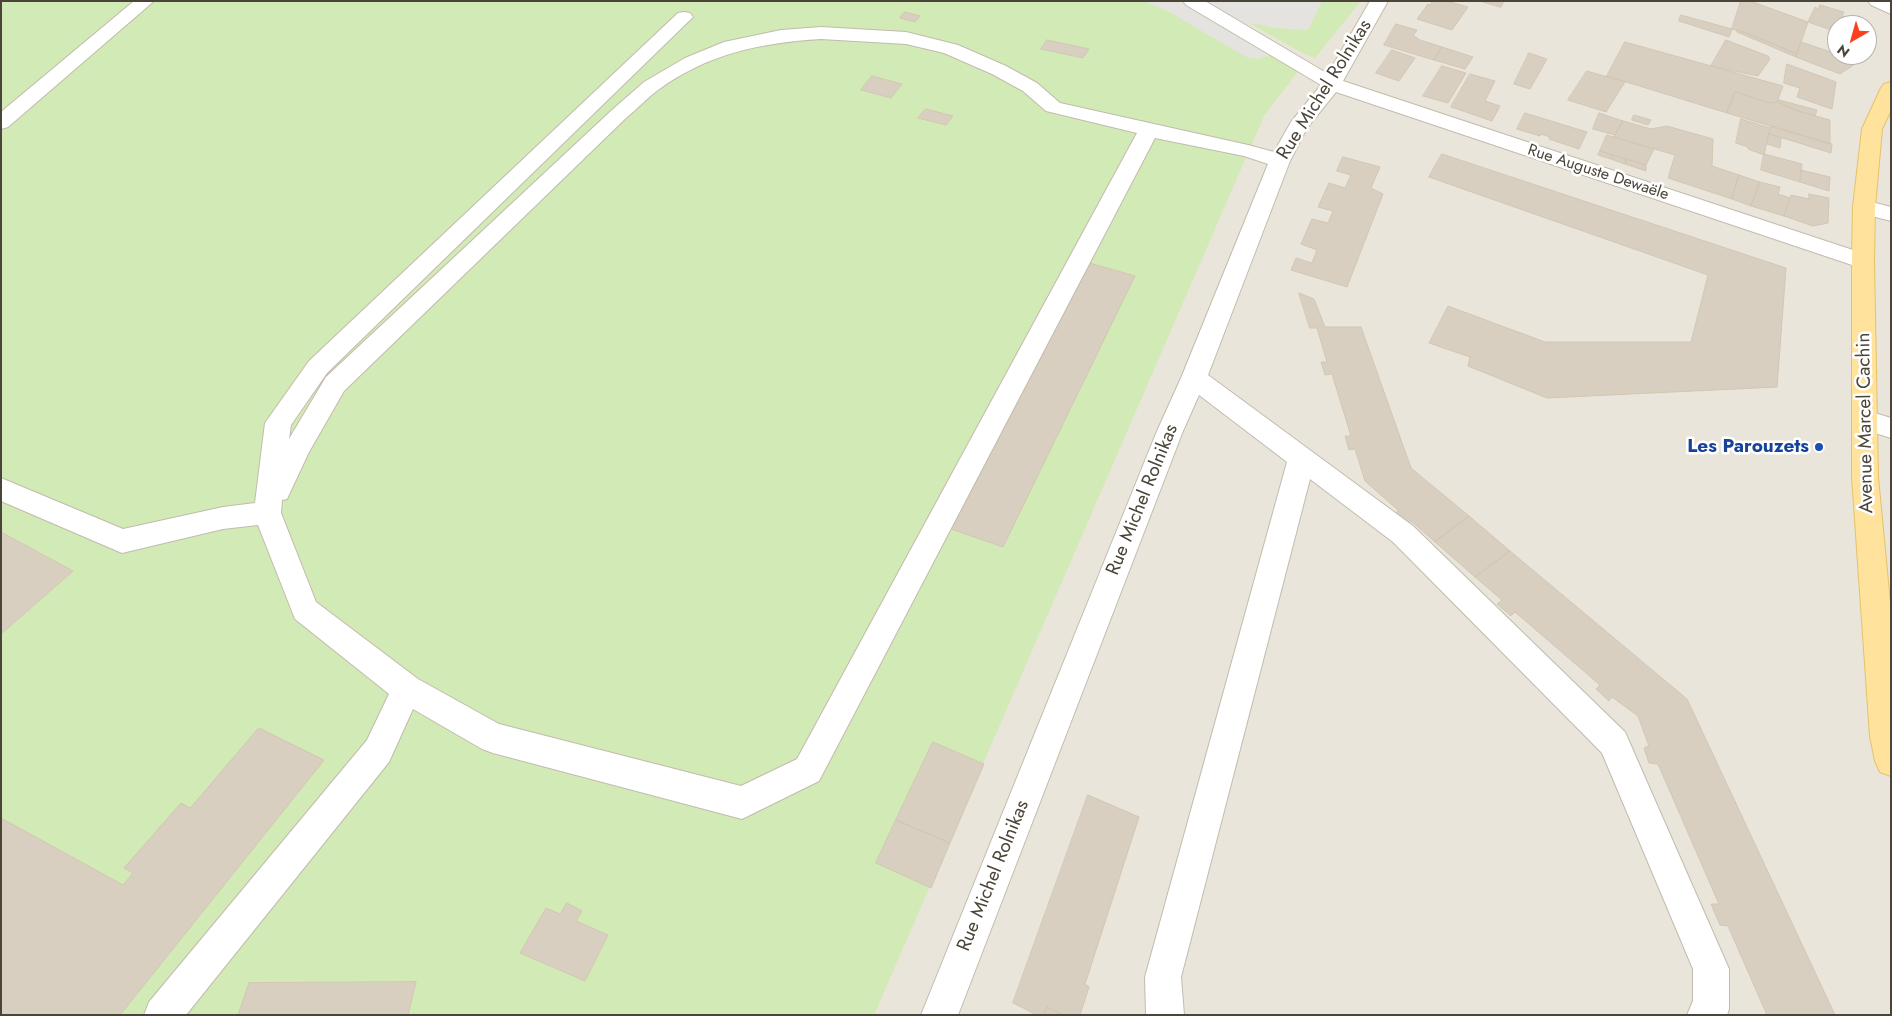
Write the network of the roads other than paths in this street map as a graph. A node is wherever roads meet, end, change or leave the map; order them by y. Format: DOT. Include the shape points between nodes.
graph roads {
  1 [pos="145,1"];
  2 [pos="1192,1"];
  3 [pos="1379,1"];
  4 [pos="1877,1"];
  5 [pos="1891,9"];
  6 [pos="684,17"];
  7 [pos="1332,84"];
  8 [pos="1891,88"];
  9 [pos="1,123"];
  10 [pos="1149,130"];
  11 [pos="1280,161"];
  12 [pos="1864,207"];
  13 [pos="1891,214"];
  14 [pos="1863,261"];
  15 [pos="1194,378"];
  16 [pos="1864,420"];
  17 [pos="1891,428"];
  18 [pos="1302,457"];
  19 [pos="1,490"];
  20 [pos="267,513"];
  21 [pos="407,689"];
  22 [pos="1891,761"];
  23 [pos="1710,1013"];
  24 [pos="162,1015"];
  25 [pos="939,1015"];
  26 [pos="1165,1015"];
  1 -- 9 [label="street"];
  2 -- 7 [label="street, Rue Auguste Dewaële"];
  3 -- 7 [label="street, Rue Michel Rolnikas"];
  4 -- 5 [label="street"];
  6 -- 20 [label="street" via="318,367 278,423"];
  7 -- 11 [label="street, Rue Michel Rolnikas" via="1298,126"];
  7 -- 14 [label="street, Rue Auguste Dewaële"];
  8 -- 12 [label="main road, Avenue Marcel Cachin" via="1872,129"];
  10 -- 11 [label="street"];
  10 -- 20 [label="street" via="1053,107 1030,87 999,70 951,49 906,38 821,32 781,36 731,46 692,62 651,86 619,114 335,384"];
  10 -- 21 [label="street" via="808,770 742,803 492,738"];
  11 -- 15 [label="street, Rue Michel Rolnikas"];
  12 -- 13 [label="street"];
  12 -- 14 [label="main road, Avenue Marcel Cachin"];
  14 -- 16 [label="main road, Avenue Marcel Cachin"];
  15 -- 18 [label="street"];
  15 -- 25 [label="street, Rue Michel Rolnikas" via="1166,440"];
  16 -- 17 [label="street"];
  16 -- 22 [label="main road, Avenue Marcel Cachin" via="1865,477 1886,736"];
  18 -- 23 [label="street" via="1403,534 1614,743 1711,969"];
  18 -- 26 [label="street" via="1163,977"];
  19 -- 20 [label="street" via="122,540 223,518"];
  20 -- 21 [label="street" via="306,610"];
  21 -- 24 [label="street" via="378,751"];
}
